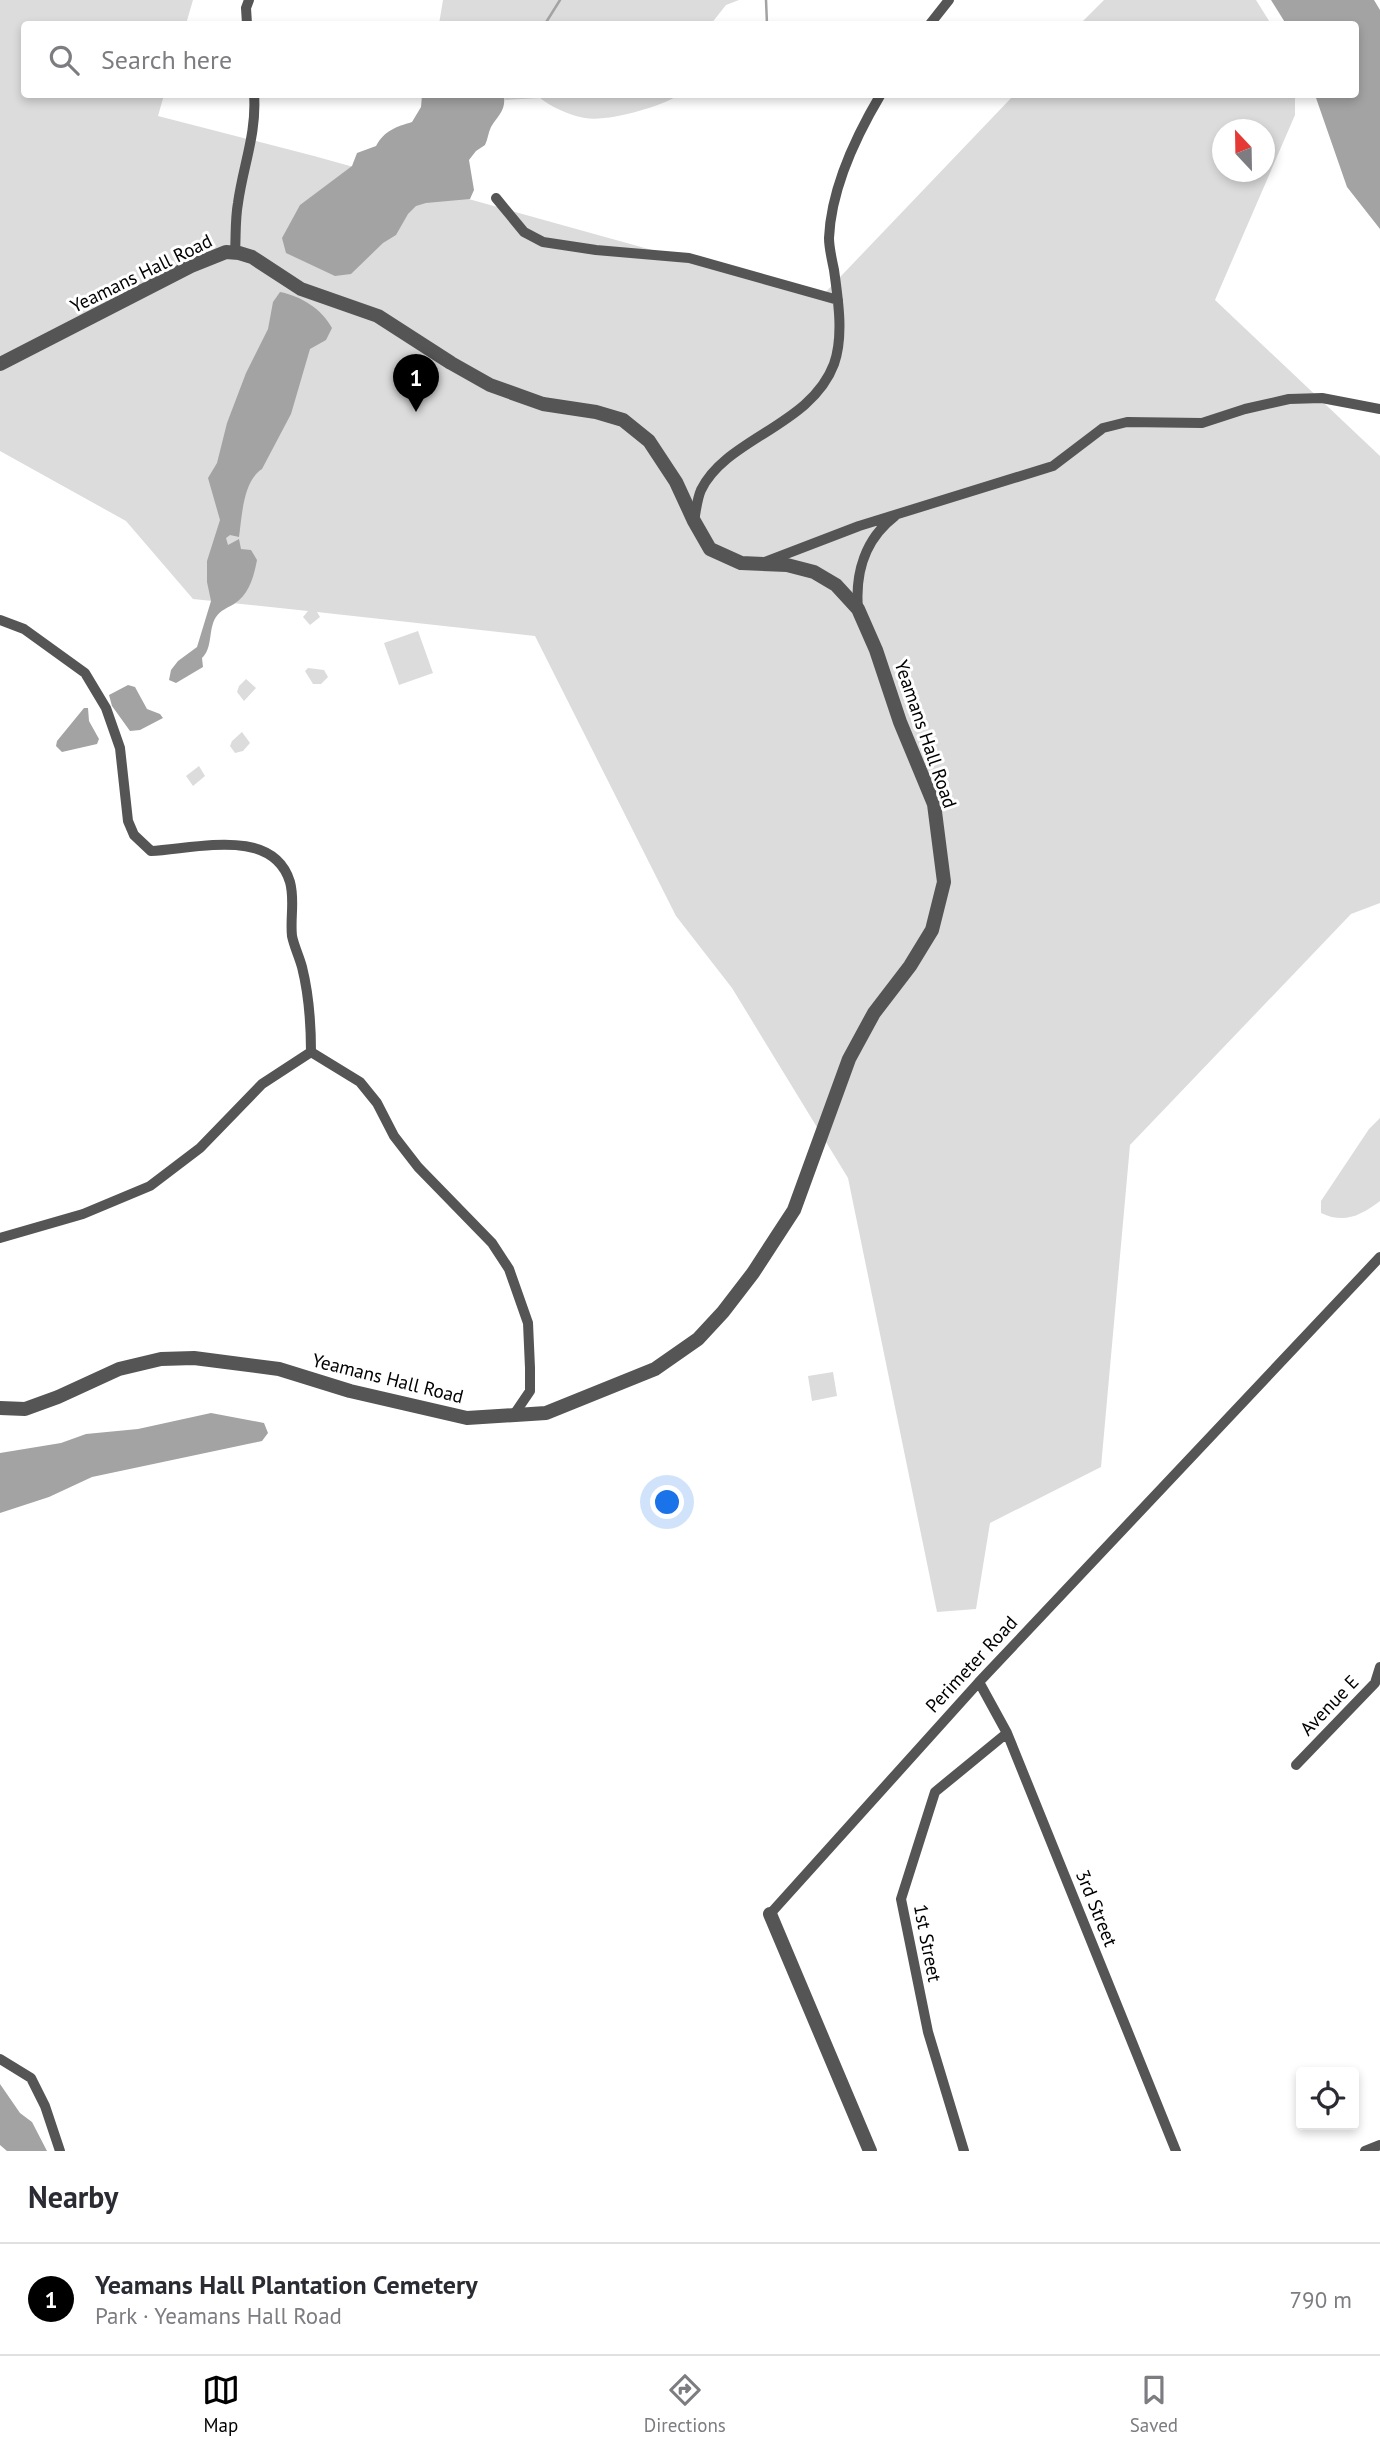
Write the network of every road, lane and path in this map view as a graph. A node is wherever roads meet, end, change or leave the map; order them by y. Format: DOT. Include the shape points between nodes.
graph roads {
  1 [pos="249,0"];
  2 [pos="949,0"];
  3 [pos="247,21"];
  4 [pos="932,21"];
  5 [pos="254,98"];
  6 [pos="879,98"];
  7 [pos="496,198"];
  8 [pos="235,253"];
  9 [pos="838,300"];
  10 [pos="0,364"];
  11 [pos="1380,409"];
  12 [pos="899,513"];
  13 [pos="694,521"];
  14 [pos="760,564"];
  15 [pos="858,609"];
  16 [pos="0,620"];
  17 [pos="312,1052"];
  18 [pos="0,1238"];
  19 [pos="1380,1257"];
  20 [pos="0,1408"];
  21 [pos="513,1416"];
  22 [pos="1380,1667"];
  23 [pos="979,1682"];
  24 [pos="1007,1733"];
  25 [pos="1296,1765"];
  26 [pos="770,1914"];
  27 [pos="0,2059"];
  28 [pos="1380,2145"];
  29 [pos="60,2151"];
  30 [pos="870,2151"];
  31 [pos="964,2151"];
  32 [pos="1176,2151"];
  33 [pos="1365,2151"];
  1 -- 3 [label="street"];
  2 -- 4 [label="street"];
  5 -- 8 [label="street" via="251,147 237,206"];
  6 -- 9 [label="street" via="838,187 829,239"];
  7 -- 9 [label="street" via="524,232 543,242 689,258"];
  8 -- 10 [label="street, Yeamans Hall Road" via="226,252 191,266"];
  8 -- 13 [label="street, Yeamans Hall Road" via="252,257 301,289 378,316 489,385 543,404 623,420 649,440"];
  9 -- 13 [label="street" via="838,339 824,385 808,404 708,479 699,493"];
  11 -- 12 [label="street" via="1322,398 1289,399 1202,423 1127,422 1103,428 1053,466"];
  12 -- 14 [label="street"];
  12 -- 15 [label="street" via="866,550 856,589"];
  13 -- 14 [label="street, Yeamans Hall Road" via="710,549 741,563"];
  14 -- 15 [label="street, Yeamans Hall Road" via="814,572 836,585"];
  15 -- 21 [label="street, Yeamans Hall Road" via="934,804 944,882 932,930 874,1013 849,1059 794,1210 723,1312 698,1339 655,1369 546,1413"];
  16 -- 17 [label="street" via="24,629 85,673 106,708 120,748 128,821 134,835 151,850 243,845 263,850 283,868 290,882 292,936 311,1010"];
  17 -- 18 [label="street" via="262,1084 200,1148 150,1186 82,1214"];
  17 -- 21 [label="street" via="360,1082 418,1167 492,1243 509,1269 528,1323 530,1368 530,1391"];
  19 -- 23 [label="street, Perimeter Road"];
  20 -- 21 [label="street, Yeamans Hall Road" via="25,1409 119,1369 161,1359 194,1358 279,1369 467,1418"];
  22 -- 25 [label="street, Avenue E" via="1375,1683"];
  23 -- 24 [label="street, 3rd Street"];
  23 -- 26 [label="street, Perimeter Road"];
  24 -- 31 [label="street, 1st Street" via="935,1792 901,1899 928,2032"];
  24 -- 32 [label="street, 3rd Street"];
  26 -- 30 [label="street, Perimeter Road"];
  27 -- 29 [label="street" via="31,2078"];
  28 -- 33 [label="street"];
}
